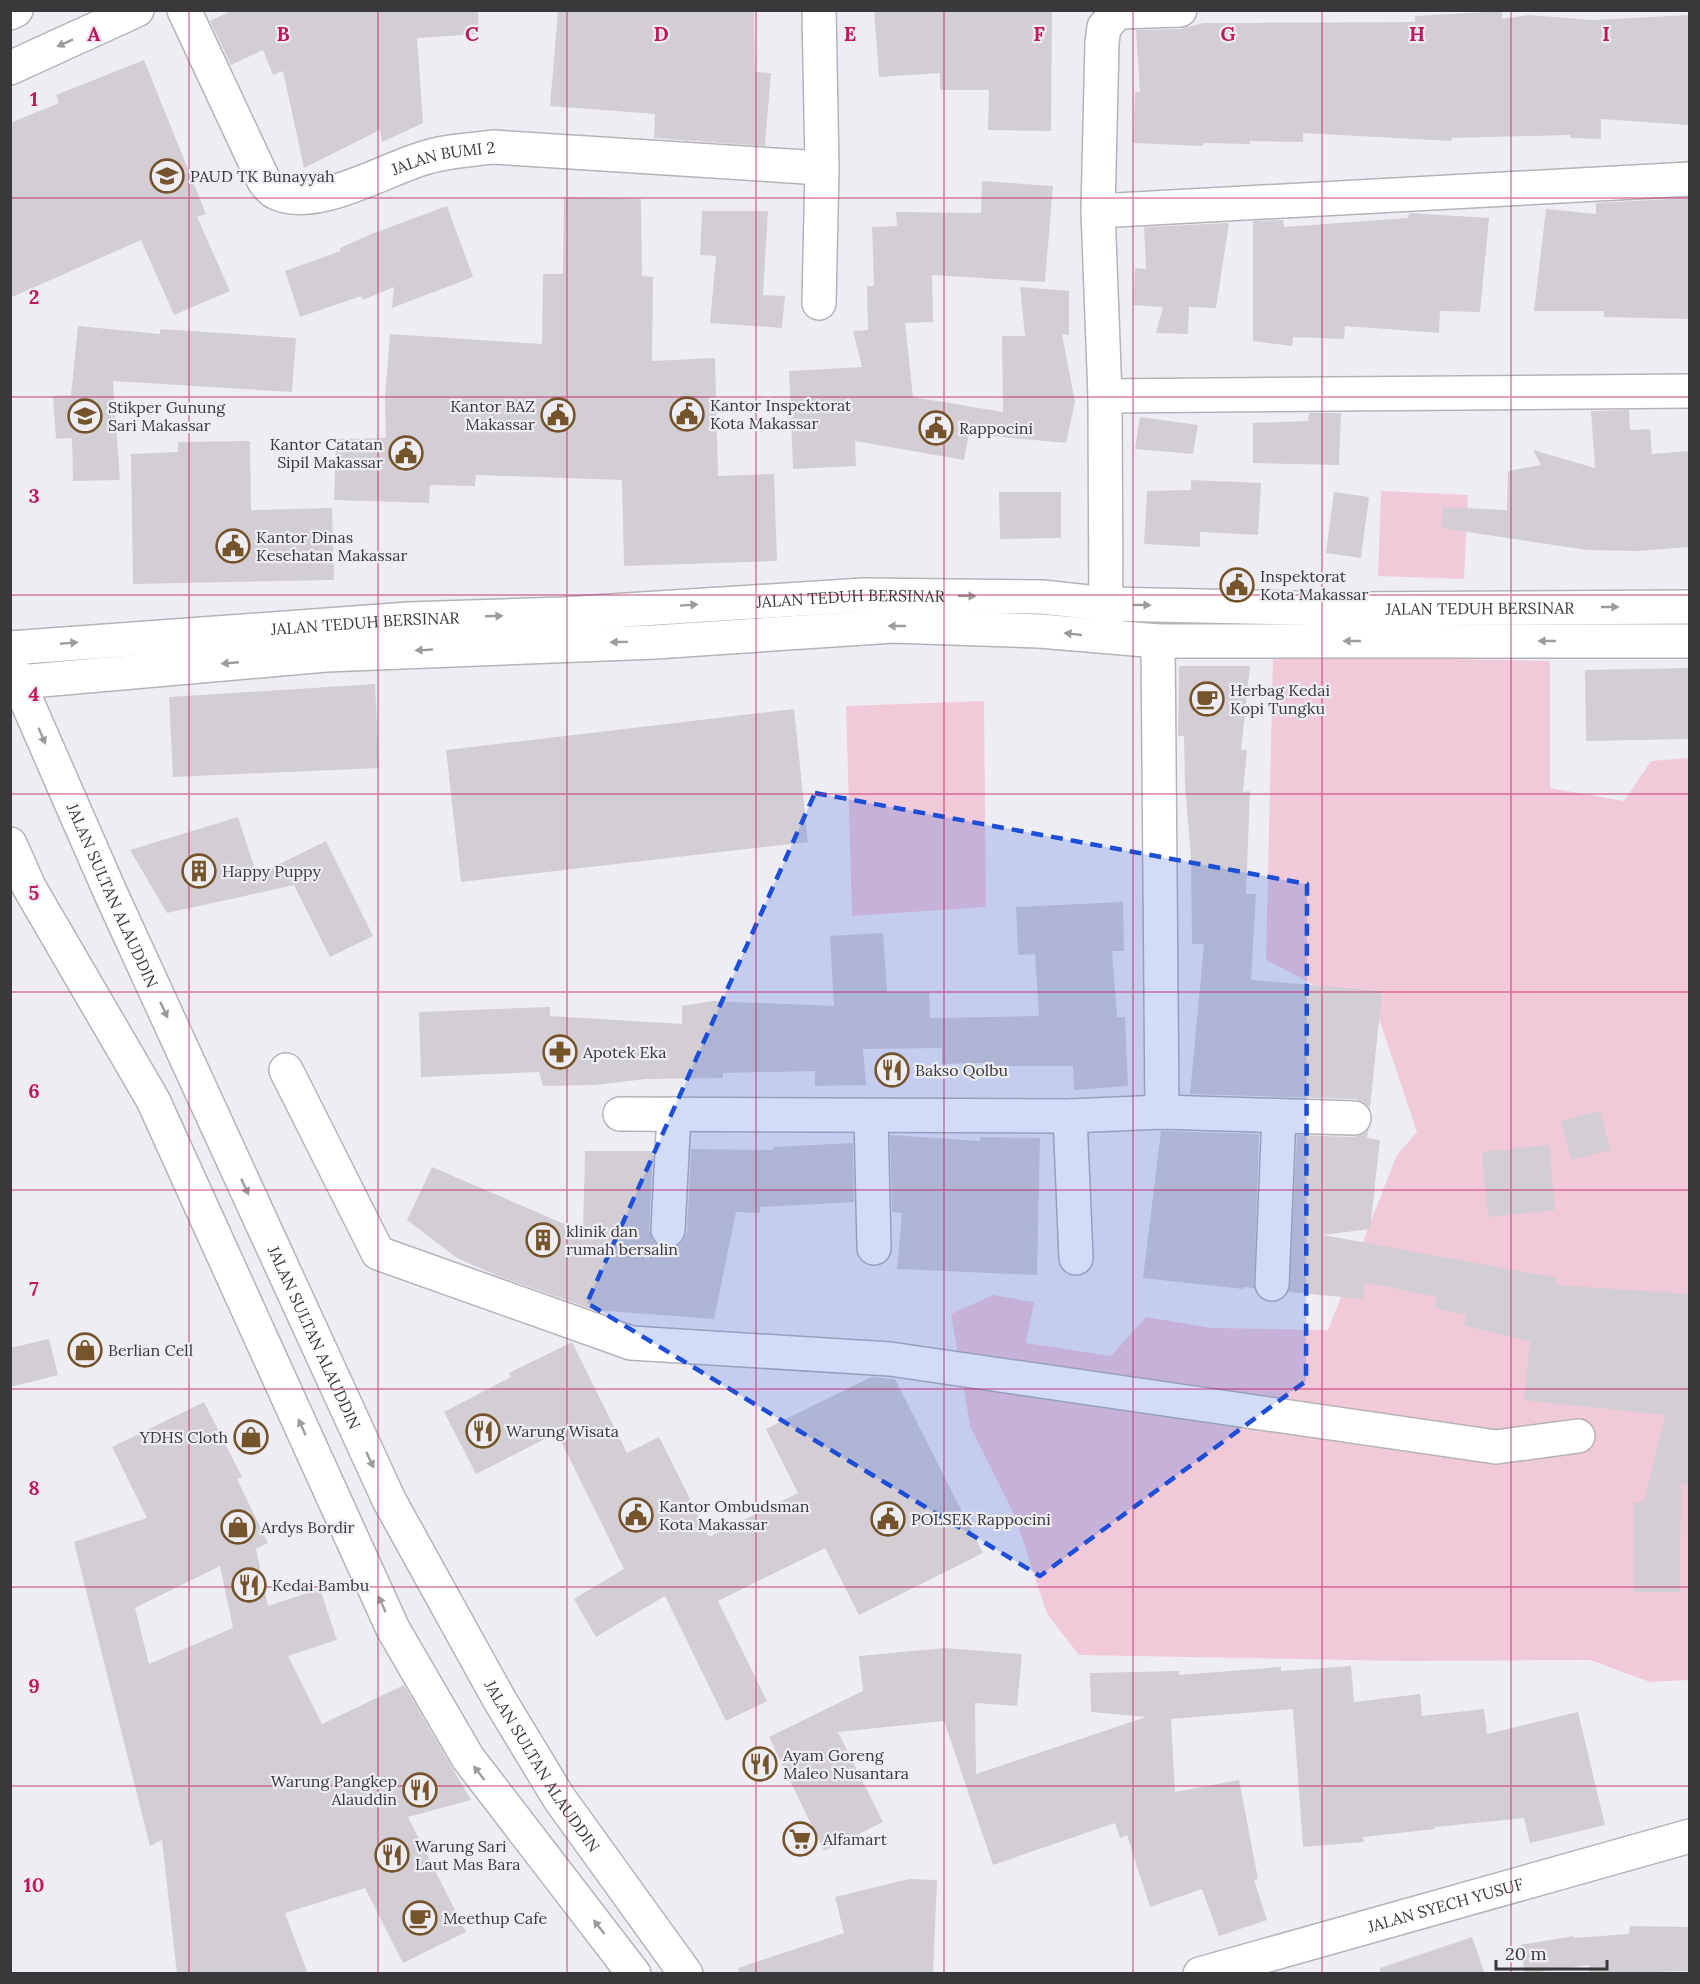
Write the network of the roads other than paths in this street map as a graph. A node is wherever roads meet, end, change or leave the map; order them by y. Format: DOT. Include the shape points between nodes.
graph roads {
  1 [pos="16,10"];
  2 [pos="137,10"];
  3 [pos="184,10"];
  4 [pos="819,10"];
  5 [pos="1180,10"];
  6 [pos="10,13"];
  7 [pos="10,68"];
  8 [pos="822,168"];
  9 [pos="1689,179"];
  10 [pos="1098,211"];
  11 [pos="819,303"];
  12 [pos="1689,391"];
  13 [pos="1105,396"];
  14 [pos="1107,604"];
  15 [pos="1689,607"];
  16 [pos="1106,638"];
  17 [pos="326,640"];
  18 [pos="1158,641"];
  19 [pos="1689,641"];
  20 [pos="10,648"];
  21 [pos="15,672"];
  22 [pos="10,844"];
  23 [pos="286,1070"];
  24 [pos="197,1082"];
  25 [pos="153,1100"];
  26 [pos="1162,1112"];
  27 [pos="620,1114"];
  28 [pos="674,1114"];
  29 [pos="871,1116"];
  30 [pos="1070,1116"];
  31 [pos="1279,1116"];
  32 [pos="1354,1118"];
  33 [pos="668,1230"];
  34 [pos="874,1248"];
  35 [pos="1076,1258"];
  36 [pos="1272,1284"];
  37 [pos="1578,1436"];
  38 [pos="1689,1836"];
  39 [pos="634,1974"];
  40 [pos="686,1974"];
  41 [pos="1200,1974"];
  1 -- 6 [label="main road"];
  2 -- 7 [label="main road, one-way"];
  3 -- 8 [label="main road, JALAN BUMI 2" via="264,181 274,193 290,197 314,198 422,158 493,147"];
  4 -- 8 [label="main road"];
  5 -- 10 [label="main road" via="1118,12 1104,27"];
  8 -- 11 [label="main road"];
  9 -- 10 [label="main road"];
  10 -- 13 [label="main road"];
  12 -- 13 [label="main road"];
  13 -- 14 [label="main road"];
  14 -- 15 [label="main road, JALAN TEDUH BERSINAR, one-way" via="1336,609"];
  14 -- 16 [label="main road"];
  17 -- 14 [label="main road, JALAN TEDUH BERSINAR, one-way" via="563,614 864,595 1042,597"];
  16 -- 17 [label="main road, JALAN TEDUH BERSINAR, one-way" via="1040,631 893,626 655,642"];
  16 -- 18 [label="main road, JALAN TEDUH BERSINAR"];
  20 -- 17 [label="main road, JALAN TEDUH BERSINAR, one-way"];
  17 -- 21 [label="main road, JALAN TEDUH BERSINAR, one-way"];
  19 -- 18 [label="main road, JALAN TEDUH BERSINAR, one-way"];
  18 -- 26 [label="main road"];
  21 -- 24 [label="main road, JALAN SULTAN ALAUDDIN, one-way"];
  22 -- 25 [label="main road" via="29,887"];
  23 -- 37 [label="main road" via="378,1253 631,1343 890,1359 1496,1447"];
  24 -- 25 [label="main road"];
  24 -- 40 [label="main road, JALAN SULTAN ALAUDDIN, one-way" via="389,1500 499,1699 559,1798"];
  39 -- 25 [label="main road, one-way" via="468,1758 393,1629"];
  26 -- 30 [label="main road"];
  26 -- 31 [label="main road"];
  27 -- 28 [label="main road"];
  28 -- 29 [label="main road"];
  28 -- 33 [label="main road"];
  29 -- 30 [label="main road"];
  29 -- 34 [label="main road"];
  30 -- 35 [label="main road"];
  31 -- 32 [label="main road"];
  31 -- 36 [label="main road"];
  38 -- 41 [label="main road, JALAN SYECH YUSUF"];
}
